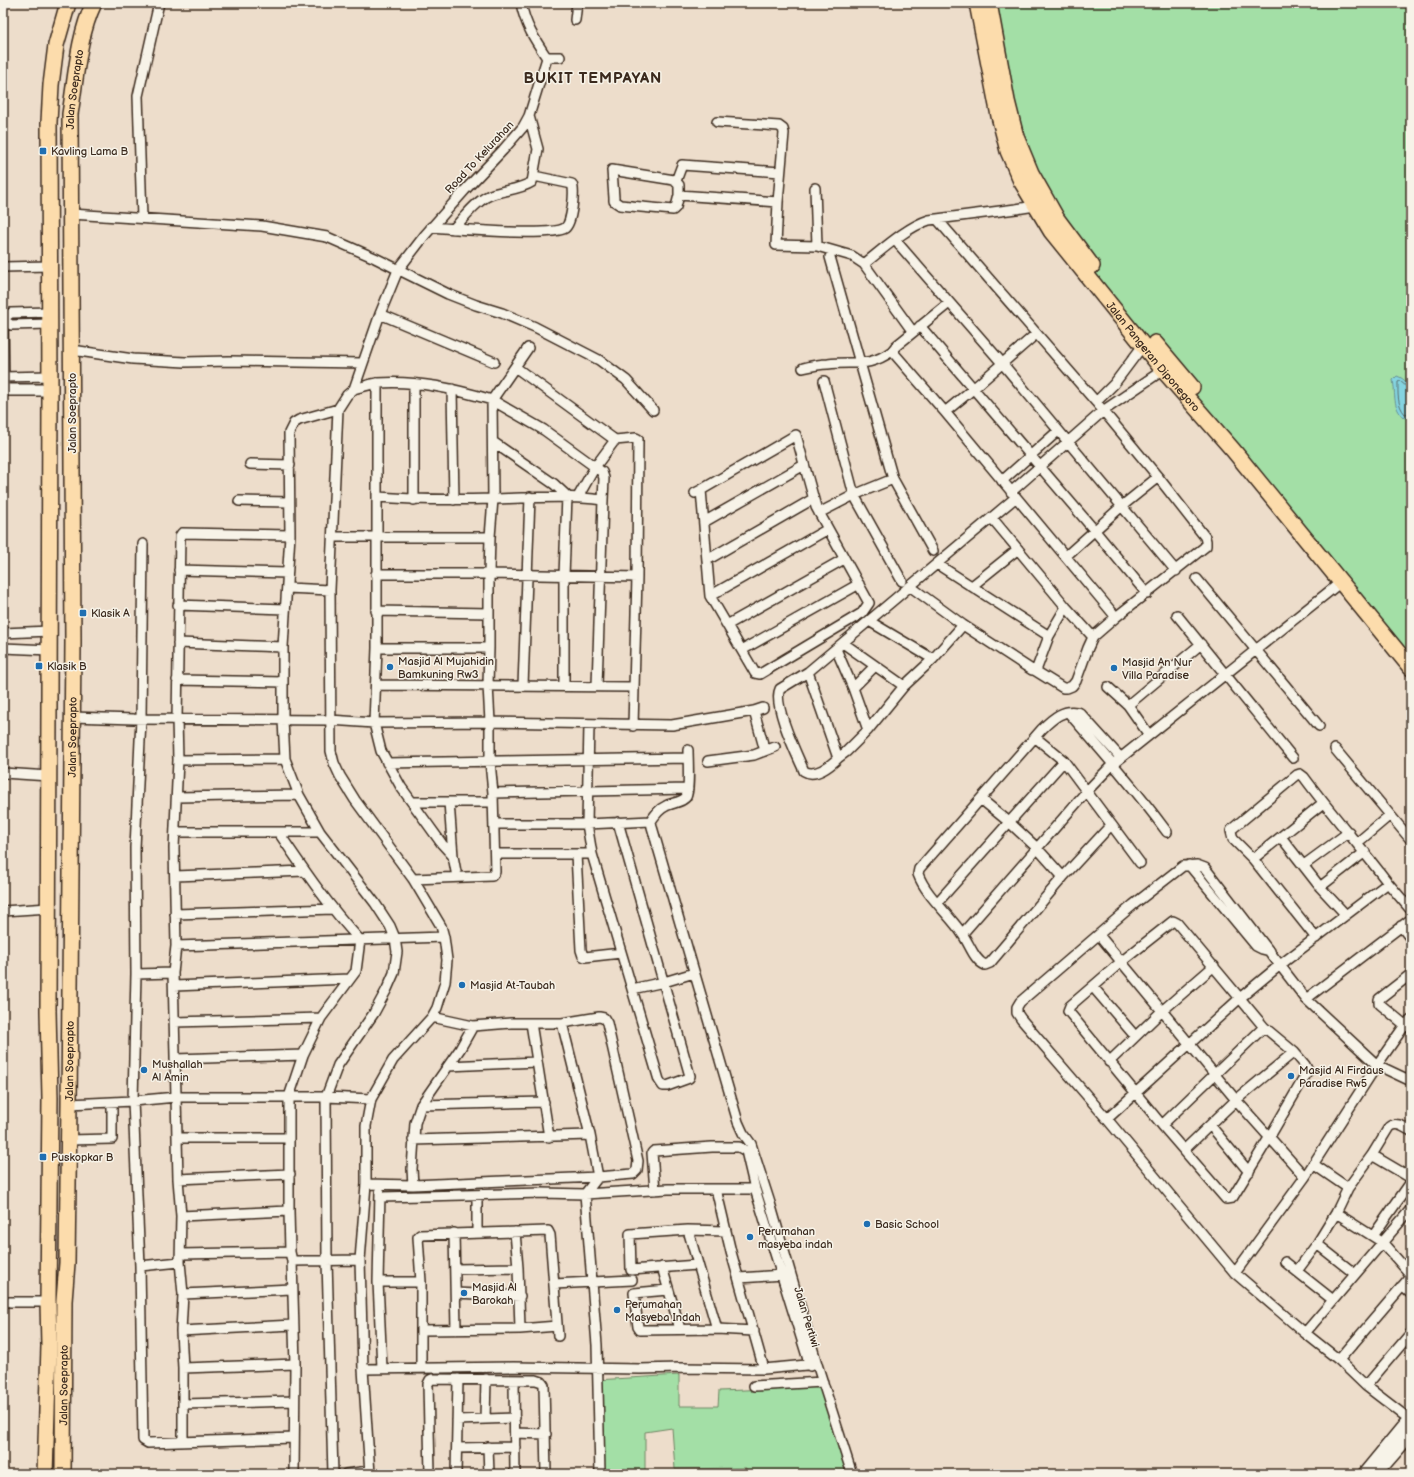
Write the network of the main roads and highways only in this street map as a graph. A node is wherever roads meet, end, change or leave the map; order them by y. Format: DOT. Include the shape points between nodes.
graph roads {
  1 [pos="68,3"];
  2 [pos="94,3"];
  3 [pos="977,3"];
  4 [pos="988,3"];
  5 [pos="1411,652"];
  6 [pos="1411,668"];
  7 [pos="49,1346"];
  8 [pos="64,1346"];
  9 [pos="1410,1418"];
  10 [pos="1411,1434"];
  11 [pos="45,1474"];
  12 [pos="63,1474"];
  13 [pos="1364,1474"];
  14 [pos="1376,1474"];
  1 -- 7 [label="highway, Jalan Soeprapto" via="56,45 49,122"];
  2 -- 8 [label="highway, Jalan Soeprapto" via="82,36 70,114 73,642"];
  3 -- 6 [label="highway, Jalan Pangeran Diponegoro" via="1008,151 1020,181 1051,231"];
  4 -- 5 [label="highway, Jalan Pangeran Diponegoro" via="1016,137 1031,173 1056,220 1103,281"];
  7 -- 8 [label="highway"];
  7 -- 11 [label="highway, Jalan Soeprapto"];
  8 -- 12 [label="highway, Jalan Soeprapto"];
  9 -- 13 [label="main road"];
  10 -- 14 [label="main road"];
}
